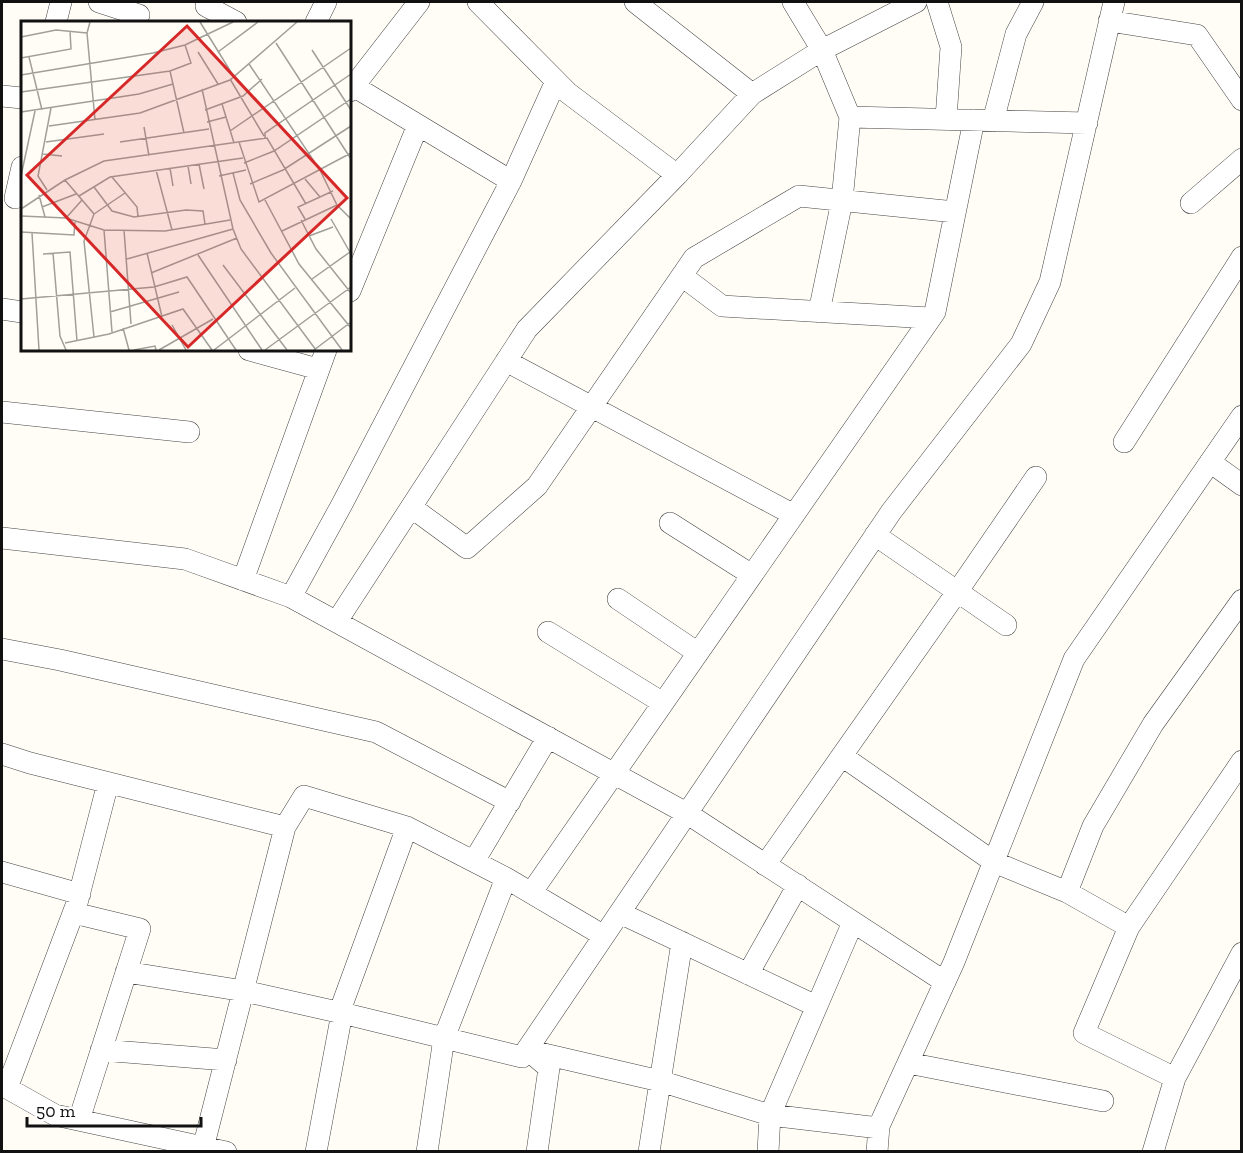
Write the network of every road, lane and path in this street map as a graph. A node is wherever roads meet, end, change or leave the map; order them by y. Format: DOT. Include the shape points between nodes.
graph roads {
  1 [pos="62,2"];
  2 [pos="99,2"];
  3 [pos="326,2"];
  4 [pos="418,2"];
  5 [pos="478,2"];
  6 [pos="635,2"];
  7 [pos="793,2"];
  8 [pos="916,2"];
  9 [pos="937,2"];
  10 [pos="1033,2"];
  11 [pos="883,8"];
  12 [pos="205,10"];
  13 [pos="1112,11"];
  14 [pos="139,15"];
  15 [pos="57,21"];
  16 [pos="233,21"];
  17 [pos="316,21"];
  18 [pos="822,50"];
  19 [pos="556,81"];
  20 [pos="351,87"];
  21 [pos="752,94"];
  22 [pos="2,96"];
  23 [pos="21,98"];
  24 [pos="1242,100"];
  25 [pos="850,117"];
  26 [pos="946,120"];
  27 [pos="983,121"];
  28 [pos="1087,123"];
  29 [pos="418,125"];
  30 [pos="1242,159"];
  31 [pos="21,170"];
  32 [pos="677,174"];
  33 [pos="511,181"];
  34 [pos="13,198"];
  35 [pos="842,201"];
  36 [pos="1191,203"];
  37 [pos="955,212"];
  38 [pos="1242,256"];
  39 [pos="682,276"];
  40 [pos="351,289"];
  41 [pos="2,309"];
  42 [pos="21,312"];
  43 [pos="819,312"];
  44 [pos="930,318"];
  45 [pos="257,351"];
  46 [pos="322,359"];
  47 [pos="506,361"];
  48 [pos="591,408"];
  49 [pos="2,412"];
  50 [pos="1242,416"];
  51 [pos="189,432"];
  52 [pos="1124,442"];
  53 [pos="1210,462"];
  54 [pos="1036,477"];
  55 [pos="1242,486"];
  56 [pos="411,507"];
  57 [pos="794,515"];
  58 [pos="670,523"];
  59 [pos="875,535"];
  60 [pos="2,538"];
  61 [pos="752,575"];
  62 [pos="243,580"];
  63 [pos="957,592"];
  64 [pos="291,597"];
  65 [pos="618,599"];
  66 [pos="1242,600"];
  67 [pos="337,621"];
  68 [pos="1006,626"];
  69 [pos="548,632"];
  70 [pos="2,649"];
  71 [pos="698,653"];
  72 [pos="663,703"];
  73 [pos="548,737"];
  74 [pos="2,754"];
  75 [pos="842,756"];
  76 [pos="1242,761"];
  77 [pos="614,773"];
  78 [pos="108,783"];
  79 [pos="510,802"];
  80 [pos="688,814"];
  81 [pos="285,827"];
  82 [pos="407,827"];
  83 [pos="474,861"];
  84 [pos="994,862"];
  85 [pos="765,865"];
  86 [pos="2,872"];
  87 [pos="506,878"];
  88 [pos="798,885"];
  89 [pos="1067,892"];
  90 [pos="531,893"];
  91 [pos="77,904"];
  92 [pos="620,913"];
  93 [pos="853,921"];
  94 [pos="1129,927"];
  95 [pos="604,936"];
  96 [pos="682,942"];
  97 [pos="1242,953"];
  98 [pos="126,972"];
  99 [pos="748,974"];
  100 [pos="945,982"];
  101 [pos="244,991"];
  102 [pos="816,1006"];
  103 [pos="342,1013"];
  104 [pos="444,1038"];
  105 [pos="101,1050"];
  106 [pos="527,1050"];
  107 [pos="226,1060"];
  108 [pos="908,1064"];
  109 [pos="1175,1078"];
  110 [pos="660,1081"];
  111 [pos="4,1088"];
  112 [pos="1103,1101"];
  113 [pos="770,1114"];
  114 [pos="79,1120"];
  115 [pos="879,1128"];
  116 [pos="203,1149"];
  117 [pos="226,1152"];
  118 [pos="316,1152"];
  119 [pos="427,1152"];
  120 [pos="537,1152"];
  121 [pos="649,1152"];
  122 [pos="768,1152"];
  123 [pos="877,1152"];
  124 [pos="1153,1152"];
  1 -- 15 [label="street"];
  2 -- 14 [label="street"];
  3 -- 17 [label="street"];
  4 -- 20 [label="street"];
  5 -- 19 [label="street"];
  6 -- 21 [label="street"];
  7 -- 18 [label="street"];
  8 -- 11 [label="street"];
  9 -- 26 [label="street" via="951,47"];
  10 -- 27 [label="street" via="1016,34"];
  11 -- 18 [label="street"];
  12 -- 16 [label="street"];
  13 -- 24 [label="street" via="1197,35"];
  13 -- 28 [label="street"];
  18 -- 21 [label="street"];
  18 -- 25 [label="street"];
  19 -- 32 [label="street"];
  19 -- 33 [label="street"];
  20 -- 29 [label="street"];
  21 -- 32 [label="street"];
  22 -- 23 [label="street"];
  25 -- 26 [label="street"];
  25 -- 35 [label="street"];
  26 -- 27 [label="street"];
  27 -- 28 [label="street"];
  27 -- 37 [label="street"];
  28 -- 59 [label="street" via="1050,282 1020,344"];
  29 -- 33 [label="street"];
  29 -- 40 [label="street"];
  30 -- 36 [label="street"];
  31 -- 34 [label="street"];
  32 -- 47 [label="street" via="527,328"];
  33 -- 64 [label="street"];
  35 -- 37 [label="street"];
  35 -- 39 [label="street" via="799,196 694,258"];
  35 -- 43 [label="street"];
  37 -- 44 [label="street" via="935,312"];
  38 -- 52 [label="street"];
  39 -- 43 [label="street" via="722,306"];
  39 -- 48 [label="street"];
  41 -- 42 [label="street"];
  43 -- 44 [label="street"];
  44 -- 57 [label="street"];
  45 -- 46 [label="street"];
  46 -- 62 [label="street"];
  47 -- 48 [label="street"];
  47 -- 56 [label="street"];
  48 -- 56 [label="street" via="537,486 467,548"];
  48 -- 57 [label="street"];
  49 -- 51 [label="street"];
  50 -- 53 [label="street"];
  53 -- 55 [label="street"];
  53 -- 84 [label="street" via="1074,659"];
  54 -- 63 [label="street"];
  56 -- 67 [label="street"];
  57 -- 61 [label="street"];
  58 -- 61 [label="street"];
  59 -- 63 [label="street"];
  59 -- 80 [label="street"];
  60 -- 62 [label="street" via="184,560"];
  61 -- 71 [label="street"];
  62 -- 64 [label="street"];
  63 -- 68 [label="street"];
  63 -- 75 [label="street"];
  64 -- 67 [label="street"];
  65 -- 71 [label="street"];
  66 -- 89 [label="street" via="1153,724 1093,826"];
  67 -- 73 [label="street"];
  69 -- 72 [label="street"];
  70 -- 79 [label="street" via="376,732"];
  71 -- 72 [label="street"];
  72 -- 77 [label="street"];
  73 -- 77 [label="street"];
  73 -- 79 [label="street"];
  74 -- 78 [label="street"];
  75 -- 84 [label="street"];
  75 -- 85 [label="street"];
  76 -- 94 [label="street"];
  77 -- 80 [label="street"];
  77 -- 90 [label="street"];
  78 -- 81 [label="street"];
  78 -- 91 [label="street"];
  79 -- 83 [label="street"];
  80 -- 85 [label="street"];
  80 -- 92 [label="street"];
  81 -- 82 [label="street" via="304,796"];
  81 -- 101 [label="street"];
  82 -- 83 [label="street"];
  82 -- 103 [label="street"];
  83 -- 87 [label="street"];
  84 -- 89 [label="street"];
  84 -- 100 [label="street"];
  85 -- 88 [label="street"];
  86 -- 91 [label="street"];
  87 -- 90 [label="street"];
  87 -- 104 [label="street"];
  88 -- 93 [label="street"];
  88 -- 99 [label="street"];
  89 -- 94 [label="street"];
  90 -- 95 [label="street"];
  91 -- 98 [label="street" via="140,929"];
  91 -- 111 [label="street"];
  92 -- 95 [label="street"];
  92 -- 96 [label="street"];
  93 -- 100 [label="street"];
  93 -- 102 [label="street"];
  94 -- 109 [label="street" via="1084,1033"];
  95 -- 106 [label="street"];
  96 -- 99 [label="street"];
  96 -- 110 [label="street"];
  97 -- 109 [label="street"];
  98 -- 101 [label="street"];
  98 -- 105 [label="street"];
  99 -- 102 [label="street"];
  100 -- 108 [label="street"];
  101 -- 103 [label="street"];
  101 -- 107 [label="street"];
  102 -- 113 [label="street"];
  103 -- 104 [label="street"];
  103 -- 118 [label="street"];
  104 -- 106 [label="street" via="522,1057"];
  104 -- 119 [label="street"];
  105 -- 107 [label="street"];
  105 -- 114 [label="street"];
  106 -- 110 [label="street"];
  106 -- 120 [label="street" via="549,1068"];
  107 -- 116 [label="street"];
  108 -- 112 [label="street"];
  108 -- 115 [label="street"];
  109 -- 124 [label="street"];
  110 -- 113 [label="street"];
  110 -- 121 [label="street"];
  111 -- 114 [label="street" via="56,1115"];
  113 -- 115 [label="street"];
  113 -- 122 [label="street"];
  114 -- 116 [label="street"];
  115 -- 123 [label="street"];
  116 -- 117 [label="street"];
}
